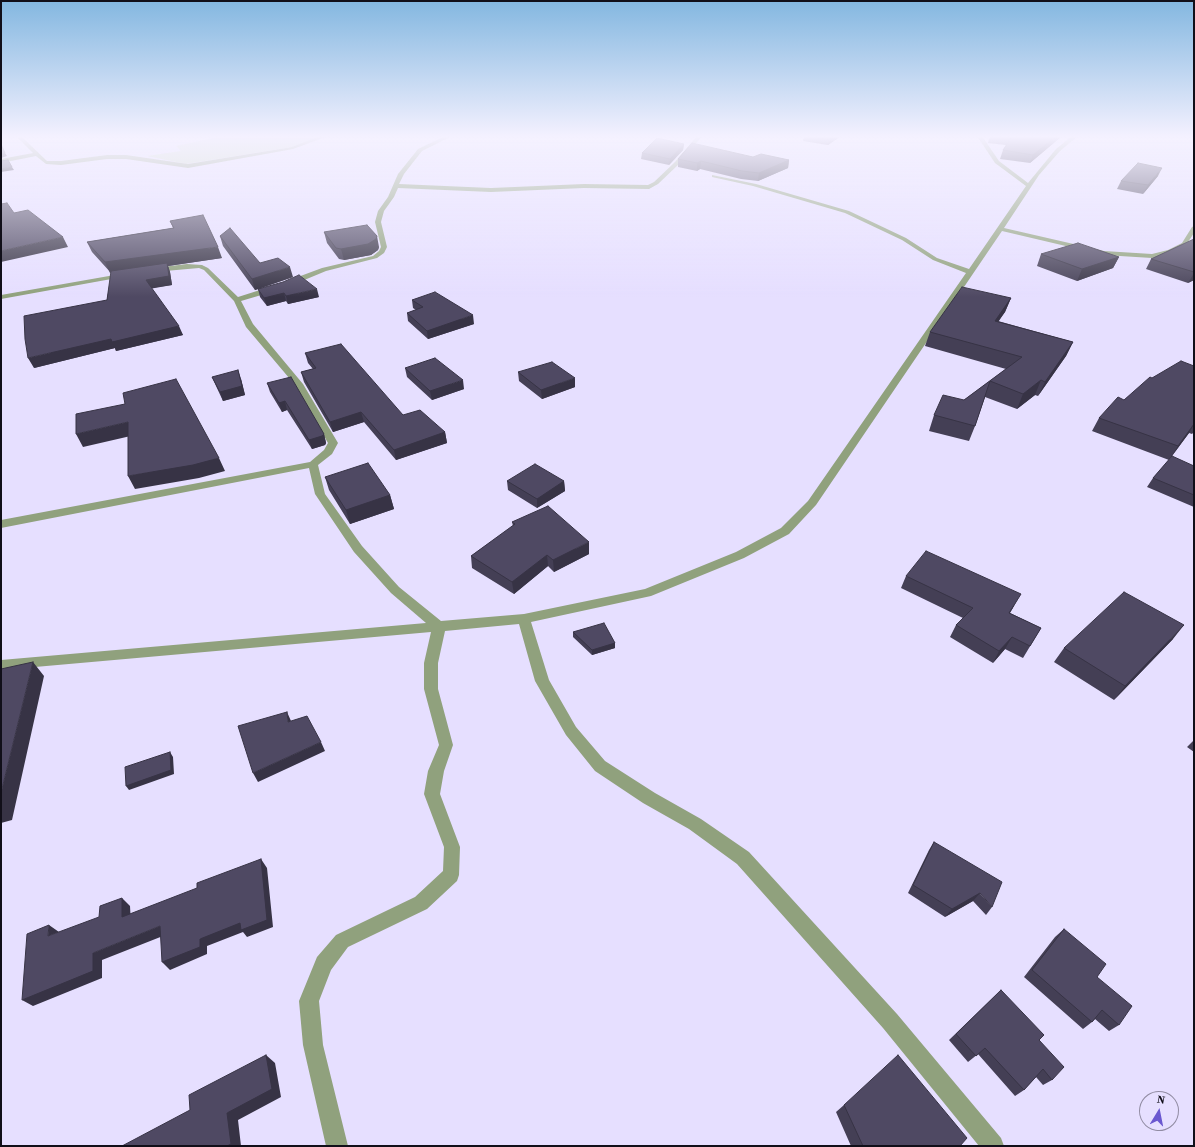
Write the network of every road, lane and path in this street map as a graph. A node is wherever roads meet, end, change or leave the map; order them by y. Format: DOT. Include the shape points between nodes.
graph roads {
  1 [pos="394,190"];
  2 [pos="480,190"];
  3 [pos="502,190"];
  4 [pos="772,190"];
  5 [pos="1027,190"];
  6 [pos="1194,228"];
  7 [pos="1000,229"];
  8 [pos="970,272"];
  9 [pos="1,297"];
  10 [pos="237,300"];
  11 [pos="313,464"];
  12 [pos="1,524"];
  13 [pos="524,619"];
  14 [pos="439,627"];
  15 [pos="1,665"];
  16 [pos="337,1146"];
  17 [pos="993,1146"];
  1 -- 10 [label="street" via="381,211 378,222 384,247 375,257 324,269"];
  2 -- 3 [label="street"];
  4 -- 8 [label="street" via="847,212 904,240 935,259"];
  5 -- 7 [label="street"];
  6 -- 7 [label="street" via="1184,244 1170,252 1152,256 1104,253"];
  7 -- 8 [label="street"];
  8 -- 13 [label="street" via="812,503 785,531 740,555 647,593"];
  9 -- 10 [label="street" via="140,272 200,266"];
  10 -- 11 [label="street" via="249,325 299,384 333,443 328,452"];
  11 -- 12 [label="street"];
  11 -- 14 [label="street" via="320,494 358,549 395,590"];
  13 -- 14 [label="street"];
  13 -- 17 [label="street" via="542,681 571,731 600,766 695,824 743,858 890,1021"];
  14 -- 15 [label="street"];
  14 -- 16 [label="street" via="431,663 431,689 446,745 436,771 432,794 452,847 451,875 421,903 342,941 324,964 309,1001 313,1045"];
}
